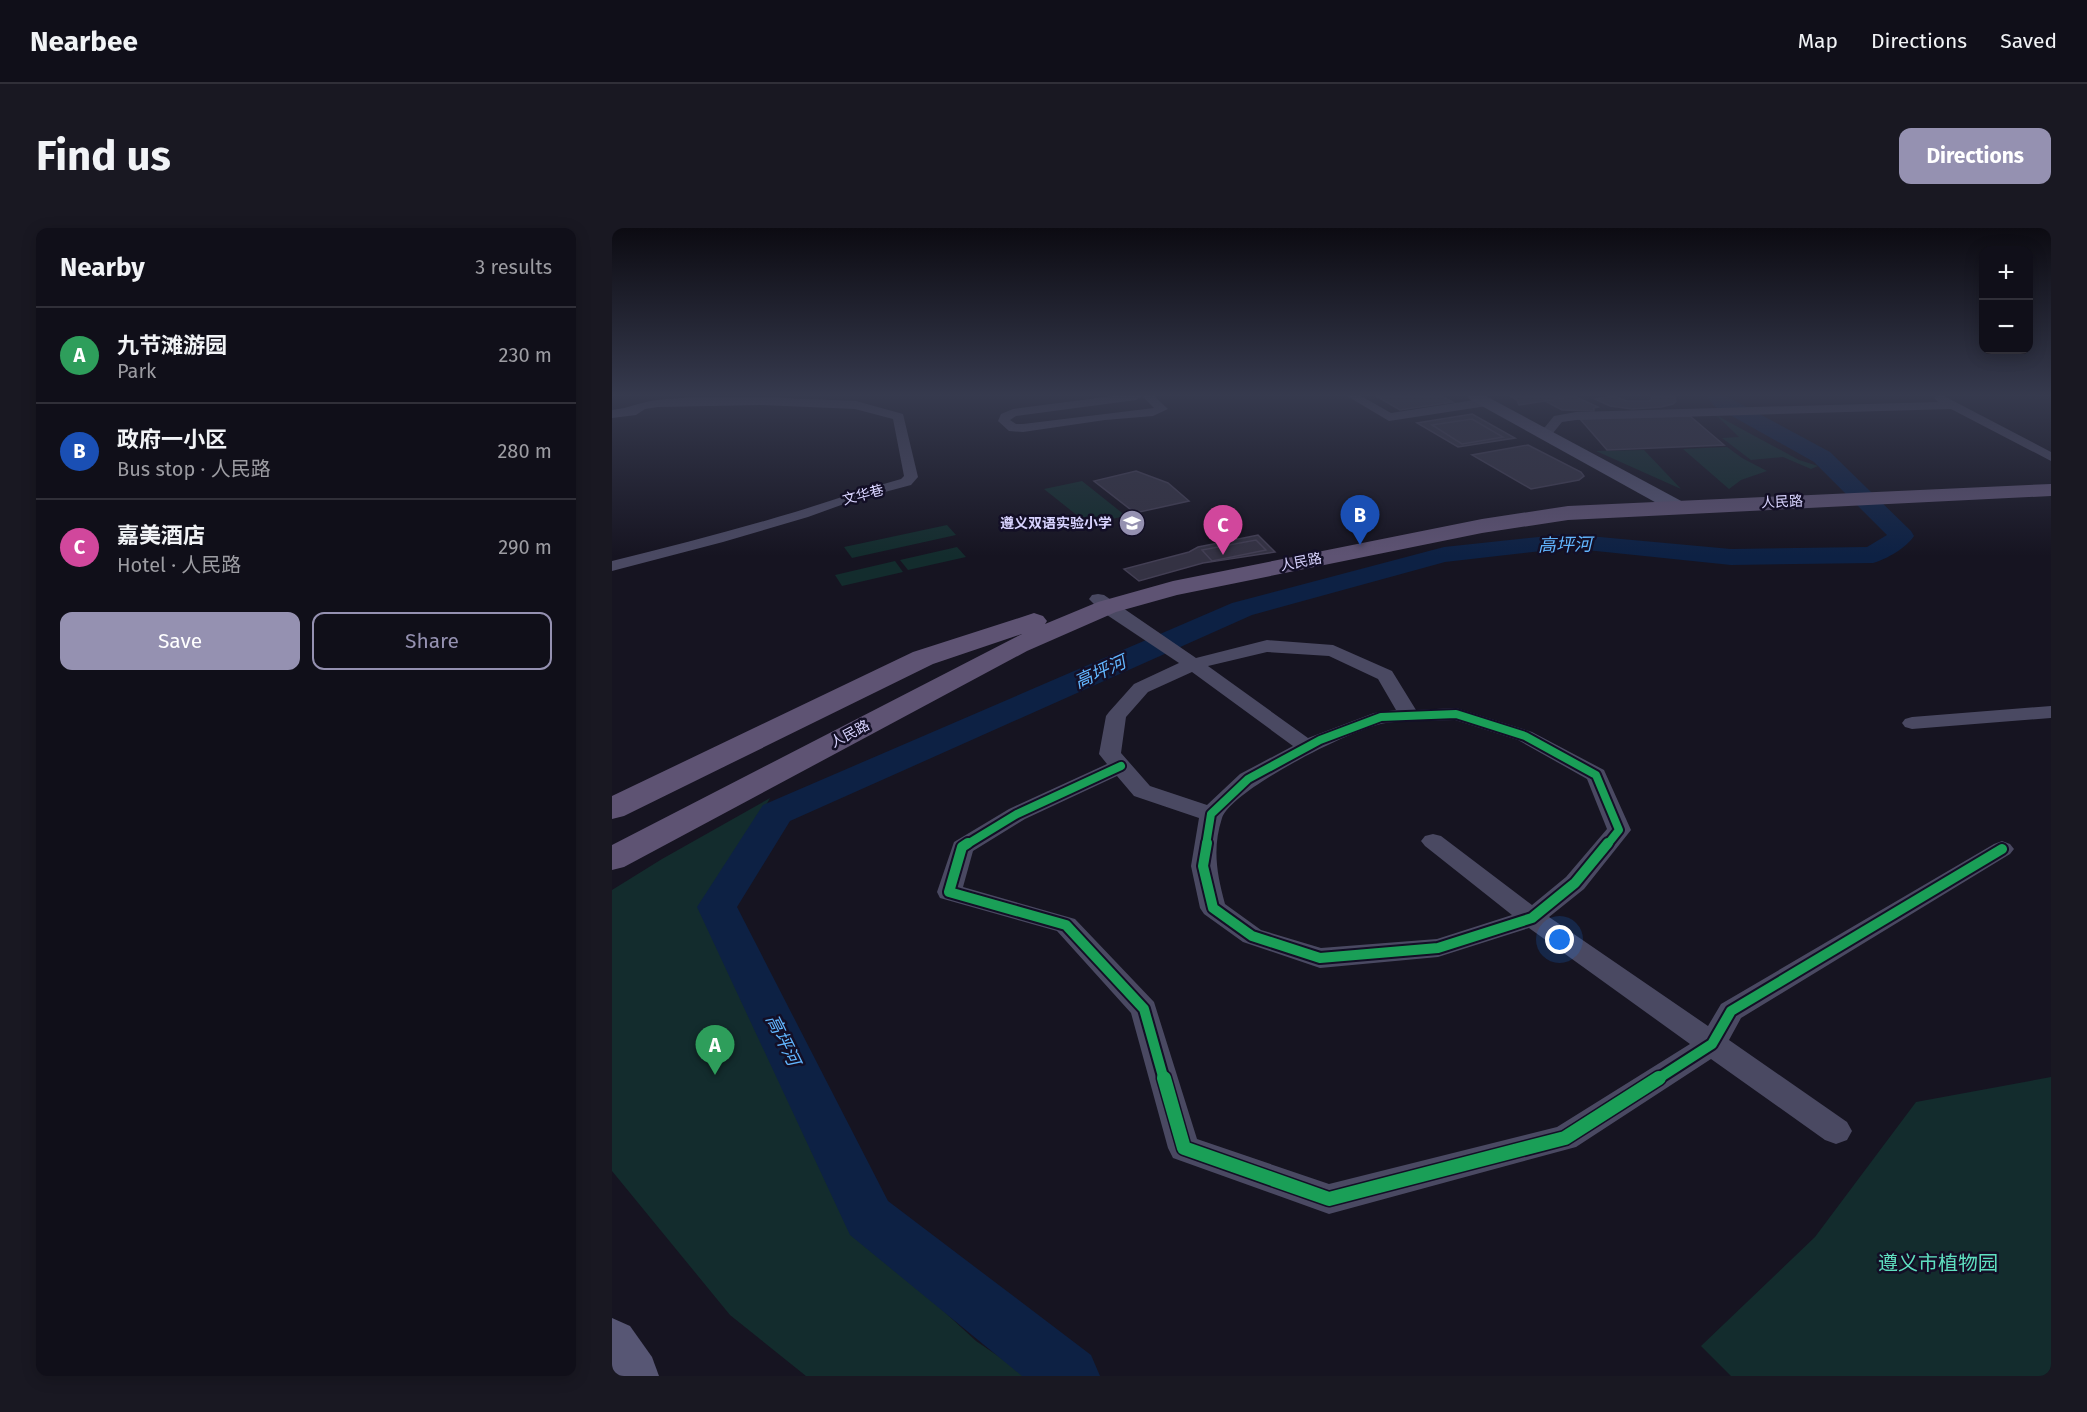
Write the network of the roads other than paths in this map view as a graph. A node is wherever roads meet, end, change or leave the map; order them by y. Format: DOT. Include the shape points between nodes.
graph roads {
  1 [pos="906,450"];
  2 [pos="1561,450"];
  3 [pos="1569,450"];
  4 [pos="2037,450"];
  5 [pos="2051,457"];
  6 [pos="2051,489"];
  7 [pos="1657,505"];
  8 [pos="612,566"];
  9 [pos="1102,603"];
  10 [pos="1054,621"];
  11 [pos="1193,664"];
  12 [pos="2051,712"];
  13 [pos="1409,716"];
  14 [pos="1912,723"];
  15 [pos="1307,747"];
  16 [pos="1121,766"];
  17 [pos="612,808"];
  18 [pos="1211,814"];
  19 [pos="612,824"];
  20 [pos="1433,841"];
  21 [pos="612,843"];
  22 [pos="2002,849"];
  23 [pos="612,858"];
  24 [pos="1532,918"];
  25 [pos="1712,1044"];
  26 [pos="1836,1131"];
  27 [pos="612,1344"];
  28 [pos="633,1376"];
  1 -- 8 [label="street, 文华巷" via="911,477 906,482"];
  2 -- 7 [label="street"];
  3 -- 7 [label="street"];
  4 -- 5 [label="street"];
  6 -- 7 [label="main road, 人民路"];
  7 -- 9 [label="main road, 人民路" via="1562,508 1486,519 1163,582"];
  9 -- 10 [label="main road, 人民路"];
  9 -- 11 [label="street"];
  10 -- 17 [label="main road, 人民路" via="923,658"];
  10 -- 19 [label="main road" via="909,680"];
  10 -- 21 [label="main road" via="891,699"];
  10 -- 23 [label="main road, 人民路" via="1018,645"];
  11 -- 13 [label="street" via="1267,646 1333,651 1385,675"];
  11 -- 15 [label="street"];
  11 -- 16 [label="street" via="1141,688 1116,716 1110,754"];
  12 -- 14 [label="street"];
  13 -- 15 [label="street" via="1381,717"];
  13 -- 24 [label="street" via="1456,714 1485,723 1525,736 1596,775 1619,830 1575,883"];
  15 -- 18 [label="street" via="1248,779"];
  16 -- 18 [label="street" via="1142,791"];
  16 -- 25 [label="street" via="1017,814 962,847 949,892 1066,925 1144,1009 1184,1148 1329,1199 1565,1138"];
  18 -- 24 [label="street" via="1203,866 1213,908 1252,936 1320,958 1438,948"];
  20 -- 24 [label="street"];
  22 -- 25 [label="street" via="1731,1011"];
  24 -- 25 [label="street"];
  25 -- 26 [label="street"];
  27 -- 28 [label="street"];
}
